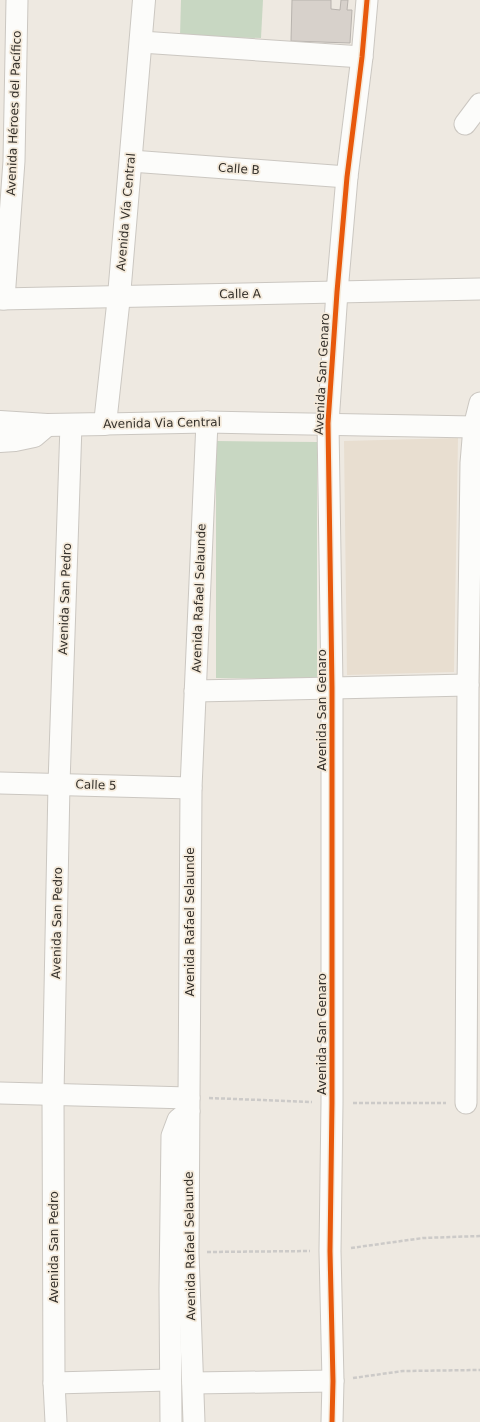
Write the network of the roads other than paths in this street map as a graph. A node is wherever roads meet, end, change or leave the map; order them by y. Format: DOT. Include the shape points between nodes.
graph roads {
  1 [pos="17,0"];
  2 [pos="144,0"];
  3 [pos="367,0"];
  4 [pos="141,42"];
  5 [pos="362,57"];
  6 [pos="480,104"];
  7 [pos="465,124"];
  8 [pos="130,160"];
  9 [pos="347,177"];
  10 [pos="480,289"];
  11 [pos="337,292"];
  12 [pos="119,296"];
  13 [pos="2,299"];
  14 [pos="480,403"];
  15 [pos="0,422"];
  16 [pos="207,422"];
  17 [pos="105,424"];
  18 [pos="328,424"];
  19 [pos="47,425"];
  20 [pos="71,425"];
  21 [pos="474,427"];
  22 [pos="0,441"];
  23 [pos="474,656"];
  24 [pos="468,685"];
  25 [pos="332,688"];
  26 [pos="195,691"];
  27 [pos="0,782"];
  28 [pos="59,784"];
  29 [pos="191,788"];
  30 [pos="0,1093"];
  31 [pos="53,1094"];
  32 [pos="466,1103"];
  33 [pos="189,1104"];
  34 [pos="170,1380"];
  35 [pos="333,1381"];
  36 [pos="54,1382"];
  37 [pos="193,1383"];
  38 [pos="56,1422"];
  39 [pos="171,1422"];
  40 [pos="194,1422"];
  41 [pos="332,1422"];
  1 -- 13 [label="street, Avenida Héroes del Pacífico" via="14,161"];
  2 -- 4 [label="street, Avenida Vía Central"];
  3 -- 5 [label="street, Avenida San Genaro"];
  4 -- 5 [label="street"];
  4 -- 8 [label="street, Avenida Vía Central"];
  5 -- 9 [label="street, Avenida San Genaro"];
  6 -- 7 [label="street"];
  8 -- 9 [label="street, Calle B"];
  8 -- 12 [label="street, Avenida Vía Central"];
  9 -- 11 [label="street, Avenida San Genaro"];
  10 -- 11 [label="street, Calle A"];
  11 -- 12 [label="street, Calle A"];
  11 -- 18 [label="street, Avenida San Genaro"];
  12 -- 13 [label="street, Calle A"];
  12 -- 17 [label="street, Avenida Vía Central"];
  14 -- 21 [label="street"];
  15 -- 19 [label="street, Avenida Via Central"];
  16 -- 17 [label="street, Avenida Via Central"];
  16 -- 18 [label="street, Avenida Via Central"];
  16 -- 26 [label="street, Avenida Rafael Selaunde"];
  17 -- 20 [label="street, Avenida Via Central"];
  18 -- 21 [label="street, Avenida Via Central"];
  18 -- 25 [label="street, Avenida San Genaro"];
  19 -- 20 [label="street, Avenida Via Central"];
  19 -- 22 [label="street" via="34,436"];
  20 -- 28 [label="street, Avenida San Pedro"];
  21 -- 23 [label="street" via="471,470"];
  23 -- 24 [label="street"];
  24 -- 25 [label="street"];
  24 -- 32 [label="street"];
  25 -- 26 [label="street"];
  25 -- 35 [label="street, Avenida San Genaro" via="330,1251"];
  26 -- 29 [label="street, Avenida Rafael Selaunde"];
  27 -- 28 [label="street, Calle 5"];
  28 -- 29 [label="street, Calle 5"];
  28 -- 31 [label="street, Avenida San Pedro"];
  29 -- 33 [label="street, Avenida Rafael Selaunde"];
  30 -- 31 [label="street"];
  31 -- 33 [label="street"];
  31 -- 36 [label="street, Avenida San Pedro"];
  33 -- 34 [label="street" via="178,1120 172,1136"];
  33 -- 37 [label="street, Avenida Rafael Selaunde" via="188,1253"];
  34 -- 36 [label="street"];
  34 -- 39 [label="street"];
  35 -- 37 [label="street"];
  35 -- 41 [label="street, Avenida San Genaro"];
  36 -- 38 [label="street, Avenida San Pedro"];
  37 -- 40 [label="street, Avenida Rafael Selaunde"];
}
